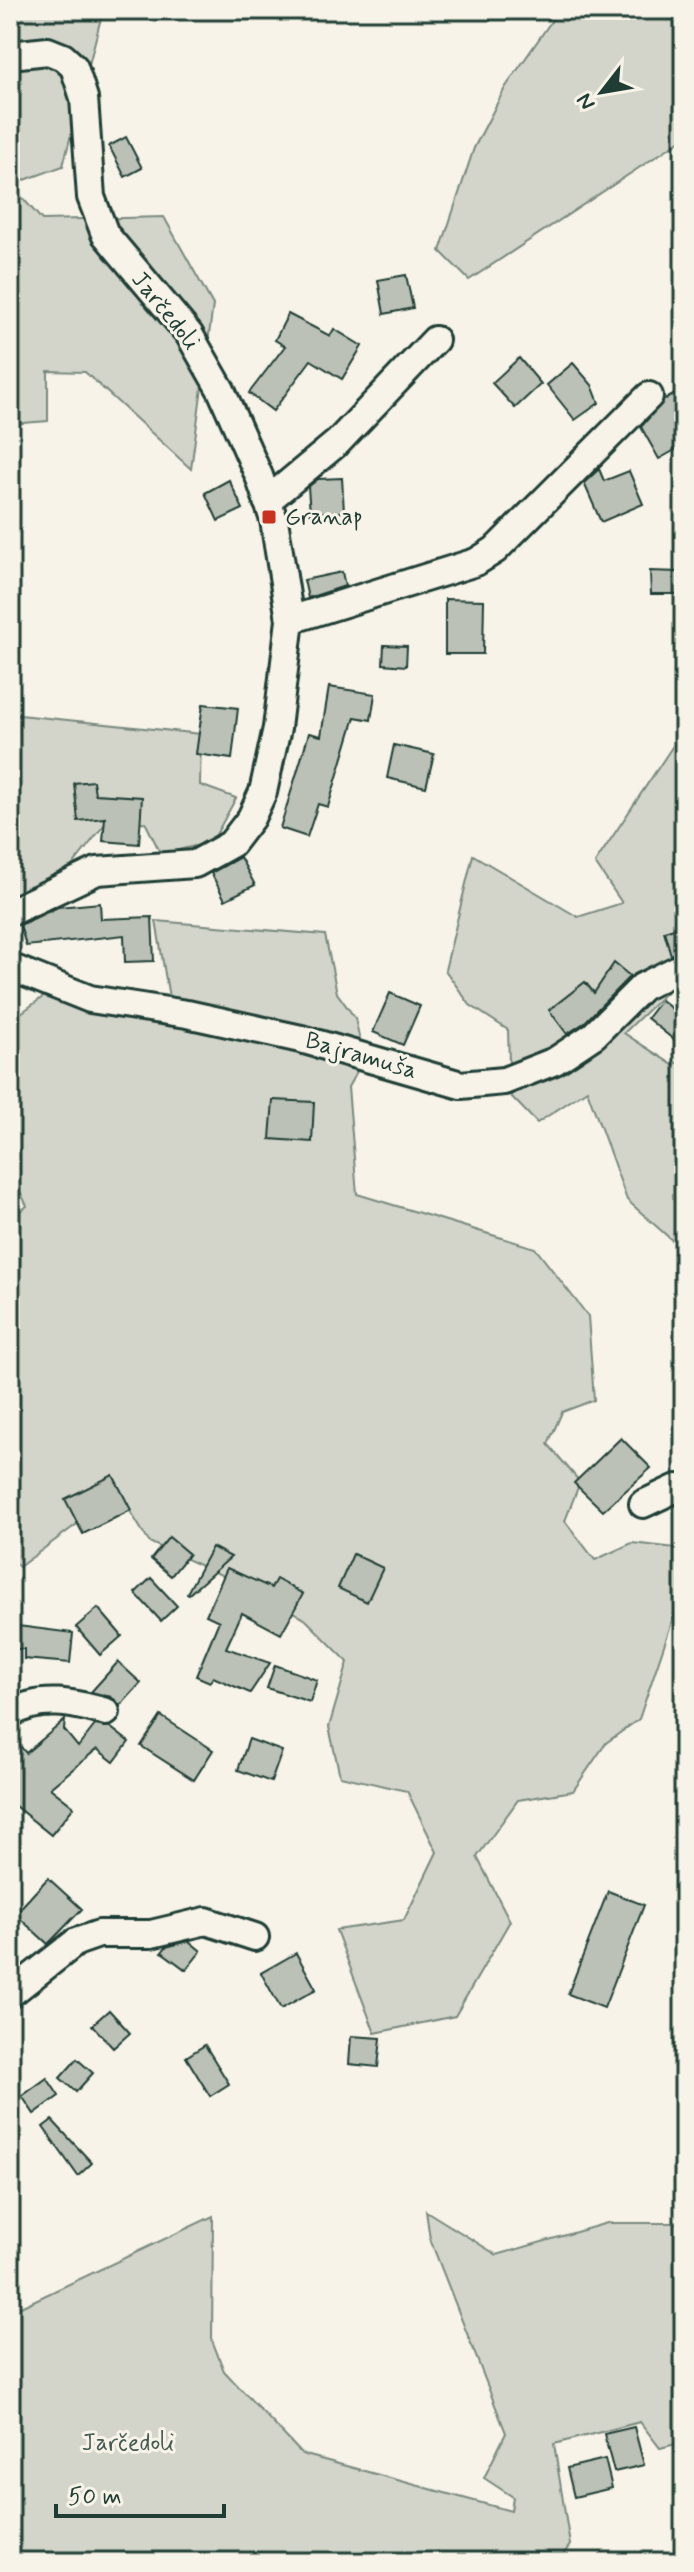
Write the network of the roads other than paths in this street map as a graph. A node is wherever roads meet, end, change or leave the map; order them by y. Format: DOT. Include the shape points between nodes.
graph roads {
  1 [pos="10,55"];
  2 [pos="435,340"];
  3 [pos="649,396"];
  4 [pos="267,501"];
  5 [pos="290,620"];
  6 [pos="10,912"];
  7 [pos="684,966"];
  8 [pos="10,967"];
  9 [pos="684,1491"];
  10 [pos="643,1504"];
  11 [pos="106,1712"];
  12 [pos="10,1714"];
  13 [pos="255,1937"];
  14 [pos="10,1994"];
  1 -- 4 [label="street, Jarčedoli" via="48,51 74,67 84,98 91,197 105,234 189,334 221,390"];
  2 -- 4 [label="street" via="338,442"];
  3 -- 5 [label="street" via="495,550 476,562"];
  4 -- 5 [label="street, Jarčedoli"];
  5 -- 6 [label="street, Jarčedoli" via="263,792 231,844 195,864 97,871"];
  7 -- 8 [label="street, Bajramuša" via="642,987 594,1035 555,1061 504,1081 461,1085 301,1039 90,999"];
  9 -- 10 [label="street" via="677,1488"];
  11 -- 12 [label="street" via="67,1701 22,1707"];
  13 -- 14 [label="street" via="206,1921 151,1934 99,1934 76,1942"];
}
